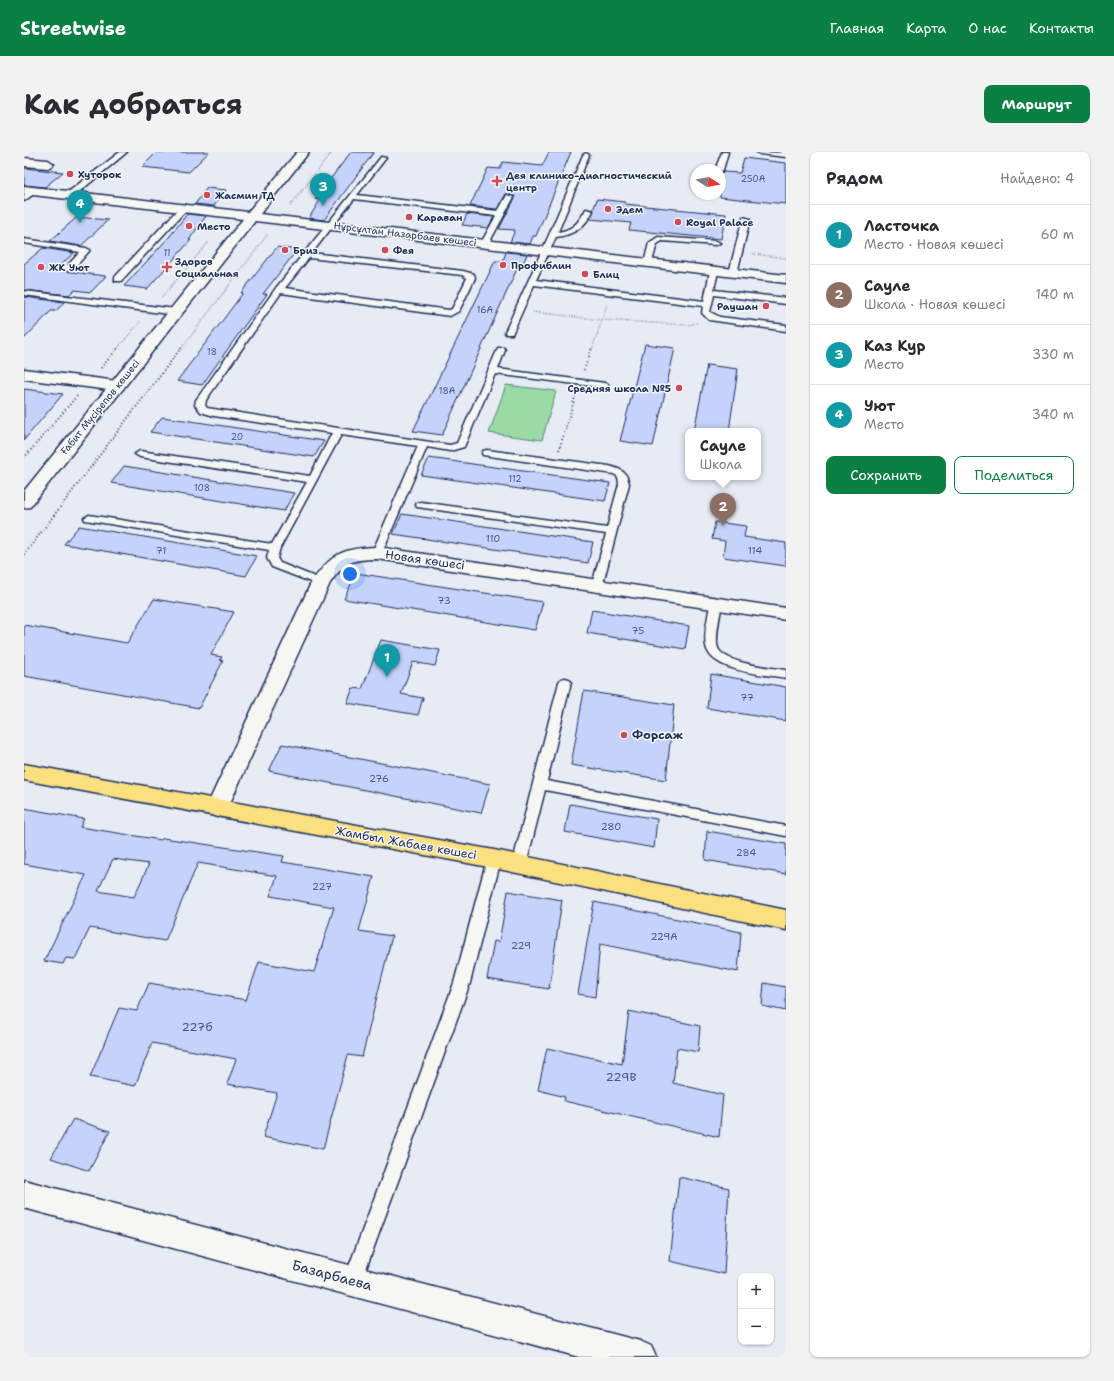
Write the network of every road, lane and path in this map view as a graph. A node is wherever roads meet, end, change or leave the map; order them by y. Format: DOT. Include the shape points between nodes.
graph roads {
  1 [pos="124,152"];
  2 [pos="303,152"];
  3 [pos="332,152"];
  4 [pos="724,152"];
  5 [pos="760,152"];
  6 [pos="586,155"];
  7 [pos="786,155"];
  8 [pos="383,158"];
  9 [pos="24,162"];
  10 [pos="48,164"];
  11 [pos="721,164"];
  12 [pos="27,193"];
  13 [pos="70,195"];
  14 [pos="353,197"];
  15 [pos="510,197"];
  16 [pos="184,208"];
  17 [pos="589,211"];
  18 [pos="232,213"];
  19 [pos="501,214"];
  20 [pos="254,216"];
  21 [pos="280,219"];
  22 [pos="746,219"];
  23 [pos="330,225"];
  24 [pos="553,235"];
  25 [pos="24,241"];
  26 [pos="485,243"];
  27 [pos="716,244"];
  28 [pos="545,250"];
  29 [pos="306,255"];
  30 [pos="648,263"];
  31 [pos="73,264"];
  32 [pos="714,271"];
  33 [pos="733,273"];
  34 [pos="118,279"];
  35 [pos="786,279"];
  36 [pos="531,282"];
  37 [pos="279,290"];
  38 [pos="709,292"];
  39 [pos="24,293"];
  40 [pos="610,293"];
  41 [pos="786,301"];
  42 [pos="707,304"];
  43 [pos="152,309"];
  44 [pos="519,311"];
  45 [pos="176,312"];
  46 [pos="602,320"];
  47 [pos="720,320"];
  48 [pos="786,328"];
  49 [pos="509,332"];
  50 [pos="501,350"];
  51 [pos="493,371"];
  52 [pos="24,374"];
  53 [pos="89,382"];
  54 [pos="580,382"];
  55 [pos="117,386"];
  56 [pos="604,386"];
  57 [pos="338,432"];
  58 [pos="424,444"];
  59 [pos="487,453"];
  60 [pos="140,454"];
  61 [pos="24,458"];
  62 [pos="555,462"];
  63 [pos="313,480"];
  64 [pos="24,503"];
  65 [pos="421,505"];
  66 [pos="89,518"];
  67 [pos="612,532"];
  68 [pos="275,548"];
  69 [pos="377,554"];
  70 [pos="24,555"];
  71 [pos="321,583"];
  72 [pos="598,585"];
  73 [pos="716,603"];
  74 [pos="786,614"];
  75 [pos="786,674"];
  76 [pos="565,682"];
  77 [pos="24,772"];
  78 [pos="539,784"];
  79 [pos="217,808"];
  80 [pos="786,831"];
  81 [pos="494,859"];
  82 [pos="519,865"];
  83 [pos="786,920"];
  84 [pos="24,1194"];
  85 [pos="353,1280"];
  86 [pos="578,1349"];
  87 [pos="640,1357"];
  1 -- 13 [label="lane"];
  2 -- 20 [label="main road"];
  3 -- 21 [label="path"];
  4 -- 11 [label="lane"];
  5 -- 7 [label="lane"];
  6 -- 24 [label="lane"];
  8 -- 14 [label="lane"];
  9 -- 10 [label="main road"];
  12 -- 13 [label="main road, Нұрсұлтан Назарбаев көшесі"];
  13 -- 16 [label="main road, Нұрсұлтан Назарбаев көшесі"];
  14 -- 19 [label="lane"];
  14 -- 23 [label="lane"];
  15 -- 19 [label="lane"];
  16 -- 18 [label="main road, Нұрсұлтан Назарбаев көшесі"];
  16 -- 34 [label="lane"];
  17 -- 24 [label="lane" via="579,228"];
  18 -- 20 [label="main road, Нұрсұлтан Назарбаев көшесі"];
  18 -- 43 [label="path"];
  19 -- 26 [label="lane"];
  20 -- 21 [label="main road, Нұрсұлтан Назарбаев көшесі"];
  20 -- 45 [label="main road, Ғабит Мүсірепов көшесі"];
  21 -- 23 [label="main road, Нұрсұлтан Назарбаев көшесі"];
  21 -- 70 [label="path"];
  22 -- 33 [label="lane"];
  23 -- 26 [label="main road, Нұрсұлтан Назарбаев көшесі"];
  23 -- 29 [label="lane"];
  24 -- 28 [label="lane"];
  25 -- 31 [label="lane" via="86,250"];
  26 -- 28 [label="main road, Нұрсұлтан Назарбаев көшесі"];
  27 -- 30 [label="lane" via="661,239 654,243"];
  28 -- 30 [label="main road, Нұрсұлтан Назарбаев көшесі"];
  28 -- 36 [label="lane"];
  29 -- 37 [label="lane"];
  29 -- 37 [label="lane" via="463,273 471,278 455,311 450,313"];
  30 -- 32 [label="main road, Нұрсұлтан Назарбаев көшесі"];
  32 -- 33 [label="main road, Нұрсұлтан Назарбаев көшесі"];
  32 -- 38 [label="lane"];
  33 -- 35 [label="main road, Нұрсұлтан Назарбаев көшесі"];
  36 -- 40 [label="lane"];
  36 -- 44 [label="lane"];
  37 -- 57 [label="lane" via="201,400 200,405 204,410 214,414"];
  38 -- 41 [label="lane"];
  38 -- 42 [label="lane"];
  39 -- 43 [label="lane"];
  40 -- 42 [label="lane"];
  40 -- 46 [label="path"];
  42 -- 47 [label="lane" via="708,315"];
  43 -- 45 [label="lane"];
  43 -- 53 [label="path"];
  44 -- 46 [label="path"];
  44 -- 49 [label="lane"];
  45 -- 55 [label="main road, Ғабит Мүсірепов көшесі"];
  46 -- 47 [label="path" via="688,325"];
  46 -- 54 [label="path"];
  47 -- 48 [label="lane"];
  50 -- 51 [label="lane"];
  51 -- 54 [label="lane"];
  51 -- 58 [label="lane" via="461,445 450,448"];
  52 -- 53 [label="main road"];
  53 -- 55 [label="main road"];
  53 -- 61 [label="path"];
  54 -- 56 [label="lane"];
  54 -- 62 [label="path"];
  55 -- 64 [label="main road, Ғабит Мүсірепов көшесі"];
  57 -- 58 [label="lane"];
  57 -- 63 [label="lane"];
  58 -- 69 [label="lane"];
  59 -- 62 [label="lane"];
  60 -- 63 [label="lane"];
  62 -- 67 [label="lane" via="609,469 623,476 624,484"];
  63 -- 68 [label="lane"];
  65 -- 67 [label="lane"];
  66 -- 68 [label="lane"];
  67 -- 72 [label="lane"];
  68 -- 71 [label="lane" via="272,558 276,565"];
  69 -- 71 [label="main road, Новая көшесі" via="354,554 343,557 333,565"];
  69 -- 72 [label="main road, Новая көшесі"];
  71 -- 79 [label="main road, Новая көшесі"];
  72 -- 73 [label="main road, Новая көшесі"];
  73 -- 74 [label="main road, Новая көшесі"];
  73 -- 75 [label="lane" via="712,644 714,654 727,662"];
  76 -- 78 [label="lane"];
  77 -- 79 [label="main road, Жамбыл Жабаев көшесі"];
  78 -- 80 [label="lane"];
  78 -- 82 [label="lane"];
  79 -- 81 [label="main road, Жамбыл Жабаев көшесі"];
  81 -- 82 [label="main road, Жамбыл Жабаев көшесі"];
  81 -- 85 [label="lane" via="462,983"];
  82 -- 83 [label="main road, Жамбыл Жабаев көшесі"];
  84 -- 85 [label="main road, Базарбаева"];
  85 -- 86 [label="main road, Базарбаева"];
  86 -- 87 [label="main road, Базарбаева"];
}
